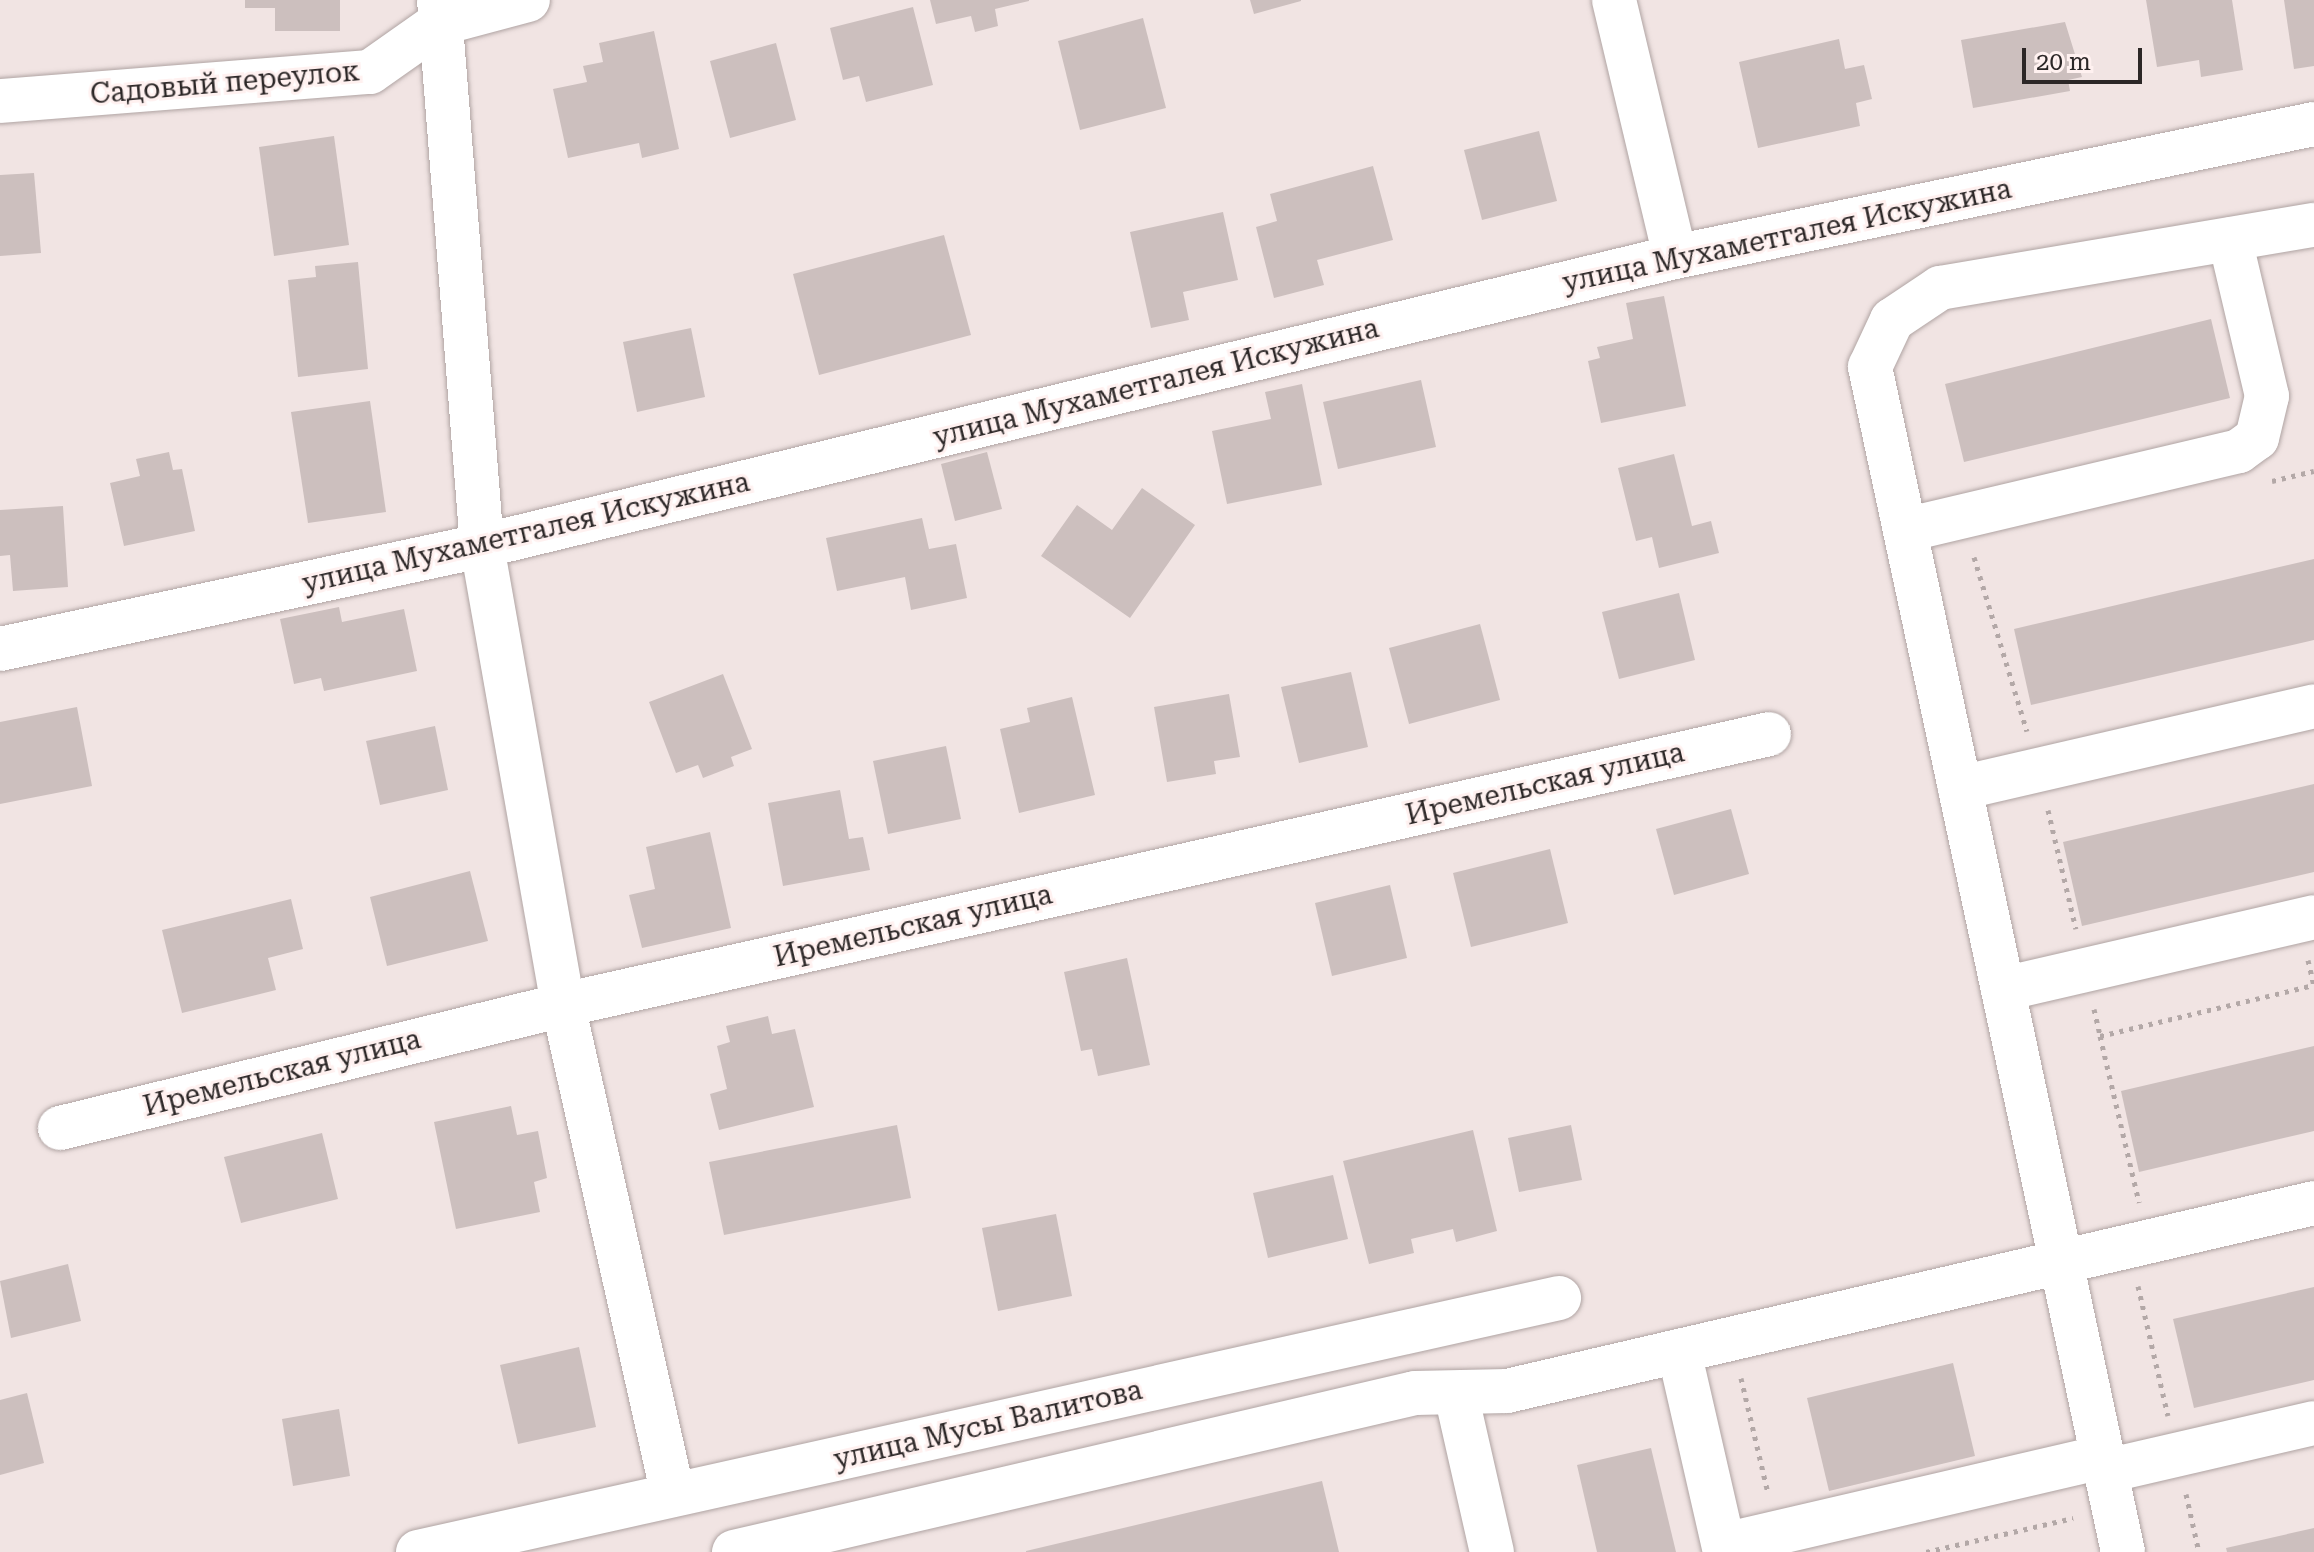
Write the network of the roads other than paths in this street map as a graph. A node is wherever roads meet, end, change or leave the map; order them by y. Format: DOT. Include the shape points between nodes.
graph roads {
  1 [pos="528,0"];
  2 [pos="1614,0"];
  3 [pos="438,12"];
  4 [pos="0,101"];
  5 [pos="2314,124"];
  6 [pos="2314,225"];
  7 [pos="2230,239"];
  8 [pos="1675,257"];
  9 [pos="1905,530"];
  10 [pos="482,546"];
  11 [pos="0,649"];
  12 [pos="2314,706"];
  13 [pos="1769,734"];
  14 [pos="1960,788"];
  15 [pos="2314,917"];
  16 [pos="2003,989"];
  17 [pos="563,1005"];
  18 [pos="60,1128"];
  19 [pos="2314,1203"];
  20 [pos="2061,1262"];
  21 [pos="1559,1298"];
  22 [pos="1679,1351"];
  23 [pos="1456,1394"];
  24 [pos="2314,1423"];
  25 [pos="2104,1464"];
  26 [pos="673,1495"];
  27 [pos="800,1544"];
  28 [pos="1725,1549"];
  29 [pos="418,1552"];
  30 [pos="734,1552"];
  31 [pos="1492,1552"];
  32 [pos="2123,1552"];
  1 -- 3 [label="street, Садовый переулок"];
  2 -- 8 [label="street"];
  3 -- 4 [label="street, Садовый переулок" via="370,72"];
  3 -- 10 [label="street"];
  5 -- 8 [label="street, улица Мухаметгалея Искужина"];
  6 -- 7 [label="street"];
  7 -- 9 [label="street" via="2267,396 2257,438 2239,451"];
  7 -- 9 [label="street" via="1940,288 1907,305 1881,336 1870,367"];
  8 -- 10 [label="street, улица Мухаметгалея Искужина"];
  9 -- 14 [label="street"];
  10 -- 11 [label="street, улица Мухаметгалея Искужина"];
  10 -- 17 [label="street"];
  12 -- 14 [label="street"];
  13 -- 17 [label="street, Иремельская улица"];
  14 -- 16 [label="street"];
  15 -- 16 [label="street"];
  16 -- 20 [label="street"];
  17 -- 18 [label="street, Иремельская улица"];
  17 -- 26 [label="street"];
  19 -- 20 [label="street"];
  20 -- 22 [label="street"];
  20 -- 25 [label="street"];
  21 -- 26 [label="street, улица Мусы Валитова"];
  22 -- 23 [label="street" via="1493,1394"];
  22 -- 28 [label="street"];
  23 -- 27 [label="street" via="1415,1393"];
  23 -- 31 [label="street"];
  24 -- 25 [label="street"];
  25 -- 28 [label="street" via="1778,1533"];
  25 -- 32 [label="street"];
  26 -- 29 [label="street, улица Мусы Валитова"];
  27 -- 30 [label="street"];
}
